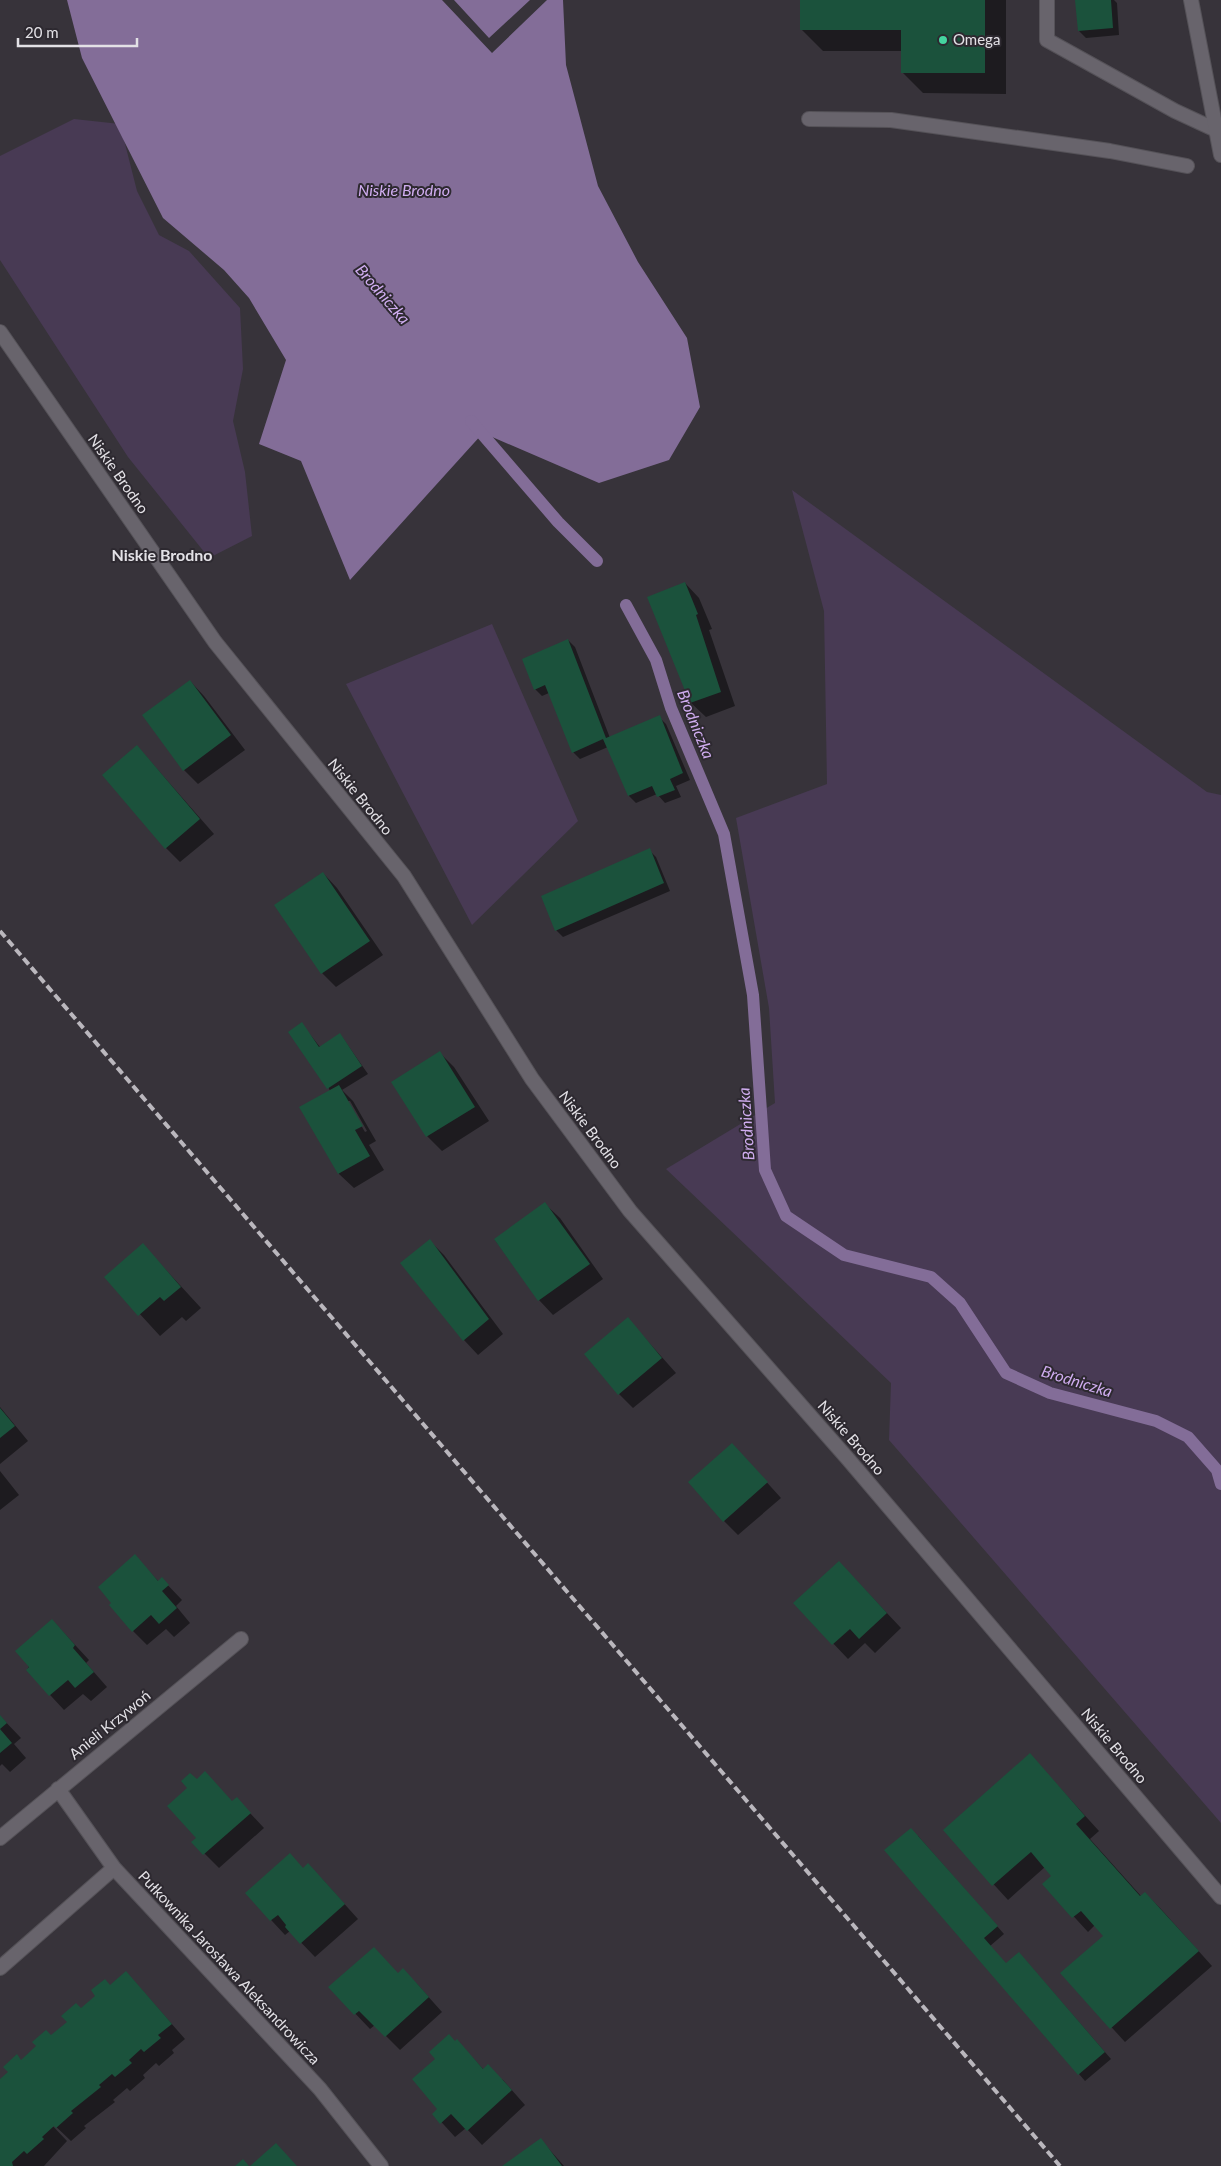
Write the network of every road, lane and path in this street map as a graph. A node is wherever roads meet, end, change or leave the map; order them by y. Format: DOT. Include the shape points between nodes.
graph roads {
  1 [pos="1047,0"];
  2 [pos="1191,0"];
  3 [pos="809,119"];
  4 [pos="1216,130"];
  5 [pos="1221,155"];
  6 [pos="1187,166"];
  7 [pos="0,332"];
  8 [pos="241,1639"];
  9 [pos="58,1789"];
  10 [pos="0,1838"];
  11 [pos="114,1868"];
  12 [pos="1221,1897"];
  13 [pos="0,1968"];
  14 [pos="381,2166"];
  1 -- 4 [label="street" via="1047,40 1175,111"];
  2 -- 4 [label="street"];
  3 -- 6 [label="street" via="891,120 1110,151"];
  4 -- 5 [label="street"];
  7 -- 12 [label="street, Niskie Brodno" via="215,642 404,876 532,1079 630,1211 855,1467"];
  8 -- 9 [label="street, Anieli Krzywoń"];
  9 -- 10 [label="street, Anieli Krzywoń"];
  9 -- 11 [label="street, Pułkownika Jarosława Aleksandrowicza"];
  11 -- 13 [label="street"];
  11 -- 14 [label="street, Pułkownika Jarosława Aleksandrowicza" via="320,2090"];
}
